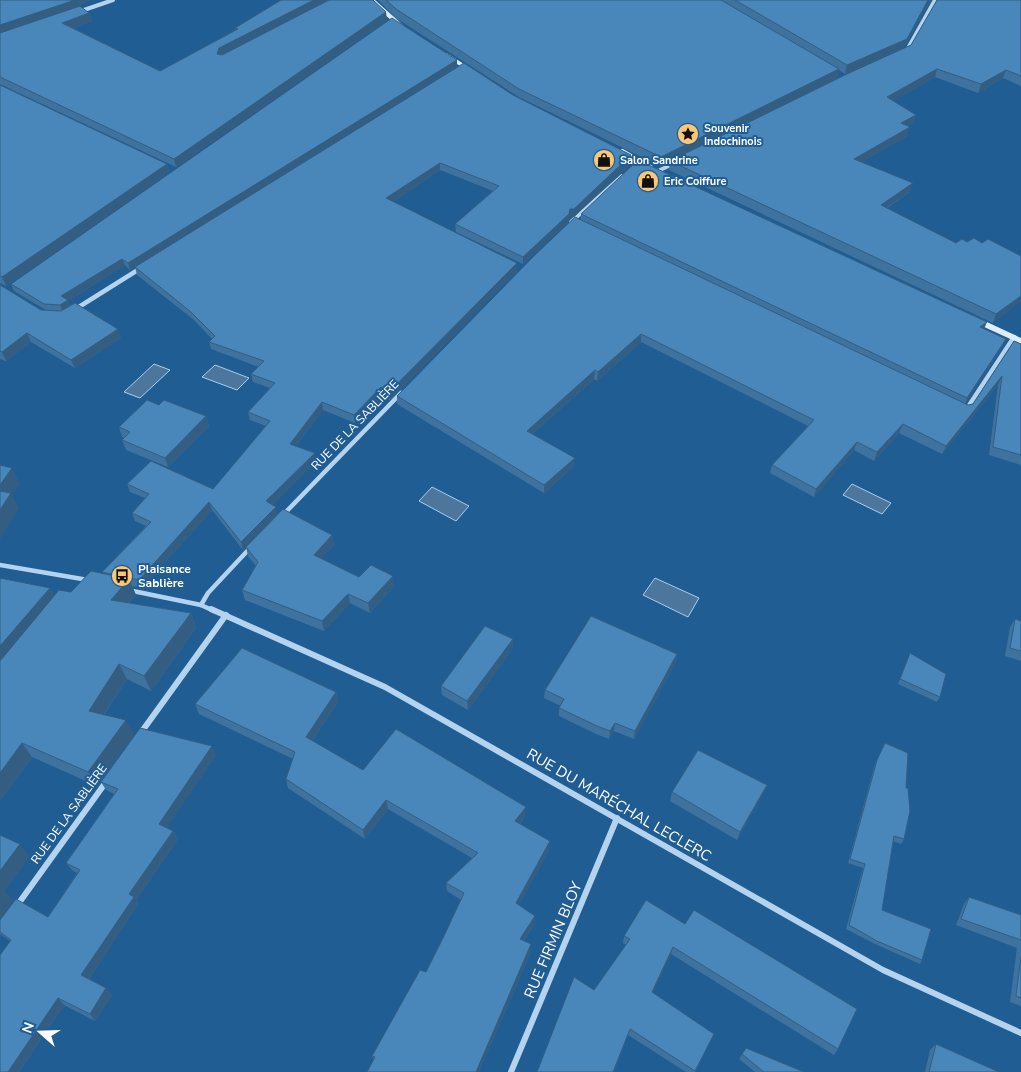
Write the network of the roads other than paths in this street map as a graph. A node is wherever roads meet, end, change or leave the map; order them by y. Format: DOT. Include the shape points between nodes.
graph roads {
  1 [pos="113,0"];
  2 [pos="371,0"];
  3 [pos="936,0"];
  4 [pos="75,12"];
  5 [pos="393,20"];
  6 [pos="385,26"];
  7 [pos="409,30"];
  8 [pos="440,51"];
  9 [pos="899,54"];
  10 [pos="464,66"];
  11 [pos="455,71"];
  12 [pos="478,76"];
  13 [pos="614,148"];
  14 [pos="638,161"];
  15 [pos="678,162"];
  16 [pos="631,167"];
  17 [pos="660,170"];
  18 [pos="624,174"];
  19 [pos="668,174"];
  20 [pos="572,220"];
  21 [pos="581,225"];
  22 [pos="565,227"];
  23 [pos="147,264"];
  24 [pos="72,311"];
  25 [pos="969,316"];
  26 [pos="1017,339"];
  27 [pos="405,390"];
  28 [pos="957,406"];
  29 [pos="280,518"];
  30 [pos="252,546"];
  31 [pos="0,565"];
  32 [pos="83,579"];
  33 [pos="92,581"];
  34 [pos="76,586"];
  35 [pos="118,588"];
  36 [pos="200,605"];
  37 [pos="226,615"];
  38 [pos="133,744"];
  39 [pos="110,776"];
  40 [pos="617,818"];
  41 [pos="12,912"];
  42 [pos="1021,1033"];
  43 [pos="511,1072"];
  1 -- 4 [label="street"];
  2 -- 5 [label="main road"];
  3 -- 9 [label="street" via="908,50"];
  5 -- 6 [label="street"];
  5 -- 7 [label="main road"];
  8 -- 10 [label="main road"];
  10 -- 11 [label="street"];
  10 -- 12 [label="main road"];
  13 -- 14 [label="main road"];
  14 -- 16 [label="street"];
  14 -- 17 [label="main road"];
  15 -- 17 [label="street"];
  17 -- 19 [label="main road"];
  18 -- 20 [label="street"];
  20 -- 21 [label="street"];
  20 -- 22 [label="street"];
  23 -- 24 [label="street"];
  25 -- 26 [label="main road"];
  26 -- 28 [label="street" via="966,410"];
  27 -- 29 [label="street, RUE DE LA SABLIÈRE"];
  30 -- 36 [label="street"];
  31 -- 32 [label="street"];
  32 -- 33 [label="street"];
  32 -- 34 [label="street"];
  35 -- 36 [label="street, RUE DU MARÉCHAL LECLERC"];
  36 -- 37 [label="street, RUE DU MARÉCHAL LECLERC"];
  37 -- 38 [label="street"];
  37 -- 40 [label="street, RUE DU MARÉCHAL LECLERC" via="385,687"];
  39 -- 41 [label="street, RUE DE LA SABLIÈRE"];
  40 -- 42 [label="street, RUE DU MARÉCHAL LECLERC" via="883,970"];
  40 -- 43 [label="street, RUE FIRMIN BLOY"];
}
